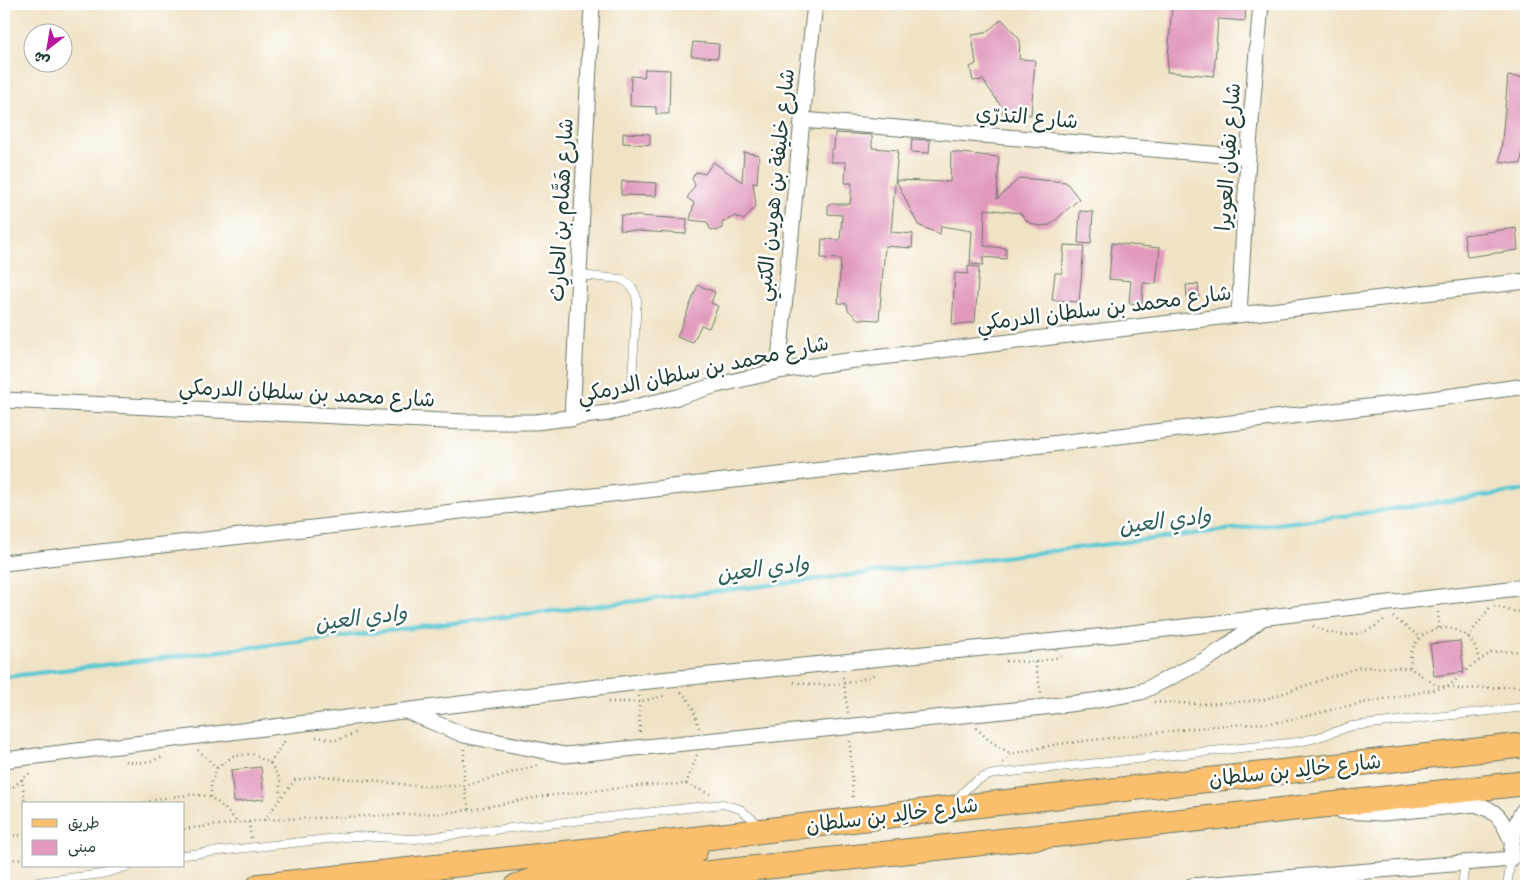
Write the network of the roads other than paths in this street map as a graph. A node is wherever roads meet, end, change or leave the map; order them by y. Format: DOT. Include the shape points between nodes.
graph roads {
  1 [pos="592,4"];
  2 [pos="815,4"];
  3 [pos="1261,4"];
  4 [pos="802,120"];
  5 [pos="1248,158"];
  6 [pos="579,275"];
  7 [pos="1526,281"];
  8 [pos="1238,314"];
  9 [pos="778,371"];
  10 [pos="632,379"];
  11 [pos="1526,386"];
  12 [pos="4,400"];
  13 [pos="572,418"];
  14 [pos="4,563"];
  15 [pos="1526,587"];
  16 [pos="1262,618"];
  17 [pos="1526,707"];
  18 [pos="404,710"];
  19 [pos="1526,745"];
  20 [pos="4,760"];
  21 [pos="1526,783"];
  22 [pos="1318,806"];
  23 [pos="1526,807"];
  24 [pos="952,808"];
  25 [pos="766,830"];
  26 [pos="694,839"];
  27 [pos="1512,841"];
  28 [pos="185,855"];
  29 [pos="1511,859"];
  30 [pos="1465,862"];
  31 [pos="123,868"];
  32 [pos="4,886"];
  33 [pos="259,886"];
  34 [pos="517,886"];
  35 [pos="592,886"];
  36 [pos="1191,886"];
  37 [pos="1462,886"];
  38 [pos="1507,886"];
  1 -- 6 [label="street, شارع هَمَّام بن الحارِث"];
  2 -- 4 [label="street, شارع خليفة بن هويدن الكتبي"];
  3 -- 5 [label="street, شارع نقيان العويرا"];
  4 -- 5 [label="street, شارع التذرّي"];
  4 -- 9 [label="street, شارع خليفة بن هويدن الكتبي"];
  5 -- 8 [label="street, شارع نقيان العويرا"];
  6 -- 10 [label="lane" via="621,279 634,290 637,300"];
  6 -- 13 [label="street, شارع هَمَّام بن الحارِث"];
  7 -- 8 [label="street, شارع محمد بن سلطان الدرمكي"];
  8 -- 9 [label="street, شارع محمد بن سلطان الدرمكي"];
  9 -- 13 [label="street, شارع محمد بن سلطان الدرمكي" via="643,406"];
  11 -- 14 [label="street" via="1402,403"];
  12 -- 13 [label="street, شارع محمد بن سلطان الدرمكي" via="465,422"];
  15 -- 16 [label="street"];
  16 -- 18 [label="street" via="639,682"];
  16 -- 18 [label="street" via="1205,660 1141,692 1093,702 565,755 464,735"];
  17 -- 24 [label="lane" via="1352,726 1298,742 994,774 972,783"];
  18 -- 20 [label="street"];
  19 -- 24 [label="main road, شارع خالِد بن سلطان"];
  21 -- 22 [label="main road, شارع خالِد بن سلطان"];
  22 -- 27 [label="street" via="1367,813 1475,804 1500,816"];
  22 -- 35 [label="main road, شارع خالِد بن سلطان"];
  23 -- 27 [label="street" via="1520,814"];
  24 -- 25 [label="main road, شارع خالِد بن سلطان"];
  25 -- 26 [label="main road, شارع خالِد بن سلطان"];
  25 -- 28 [label="lane" via="740,809 724,804 415,839 355,836"];
  26 -- 33 [label="main road, شارع خالِد بن سلطان"];
  26 -- 34 [label="main road" via="696,848 690,855 540,878"];
  27 -- 29 [label="street"];
  29 -- 30 [label="street"];
  29 -- 38 [label="lane"];
  30 -- 36 [label="street"];
  30 -- 37 [label="lane"];
  31 -- 32 [label="lane" via="102,874"];
}
